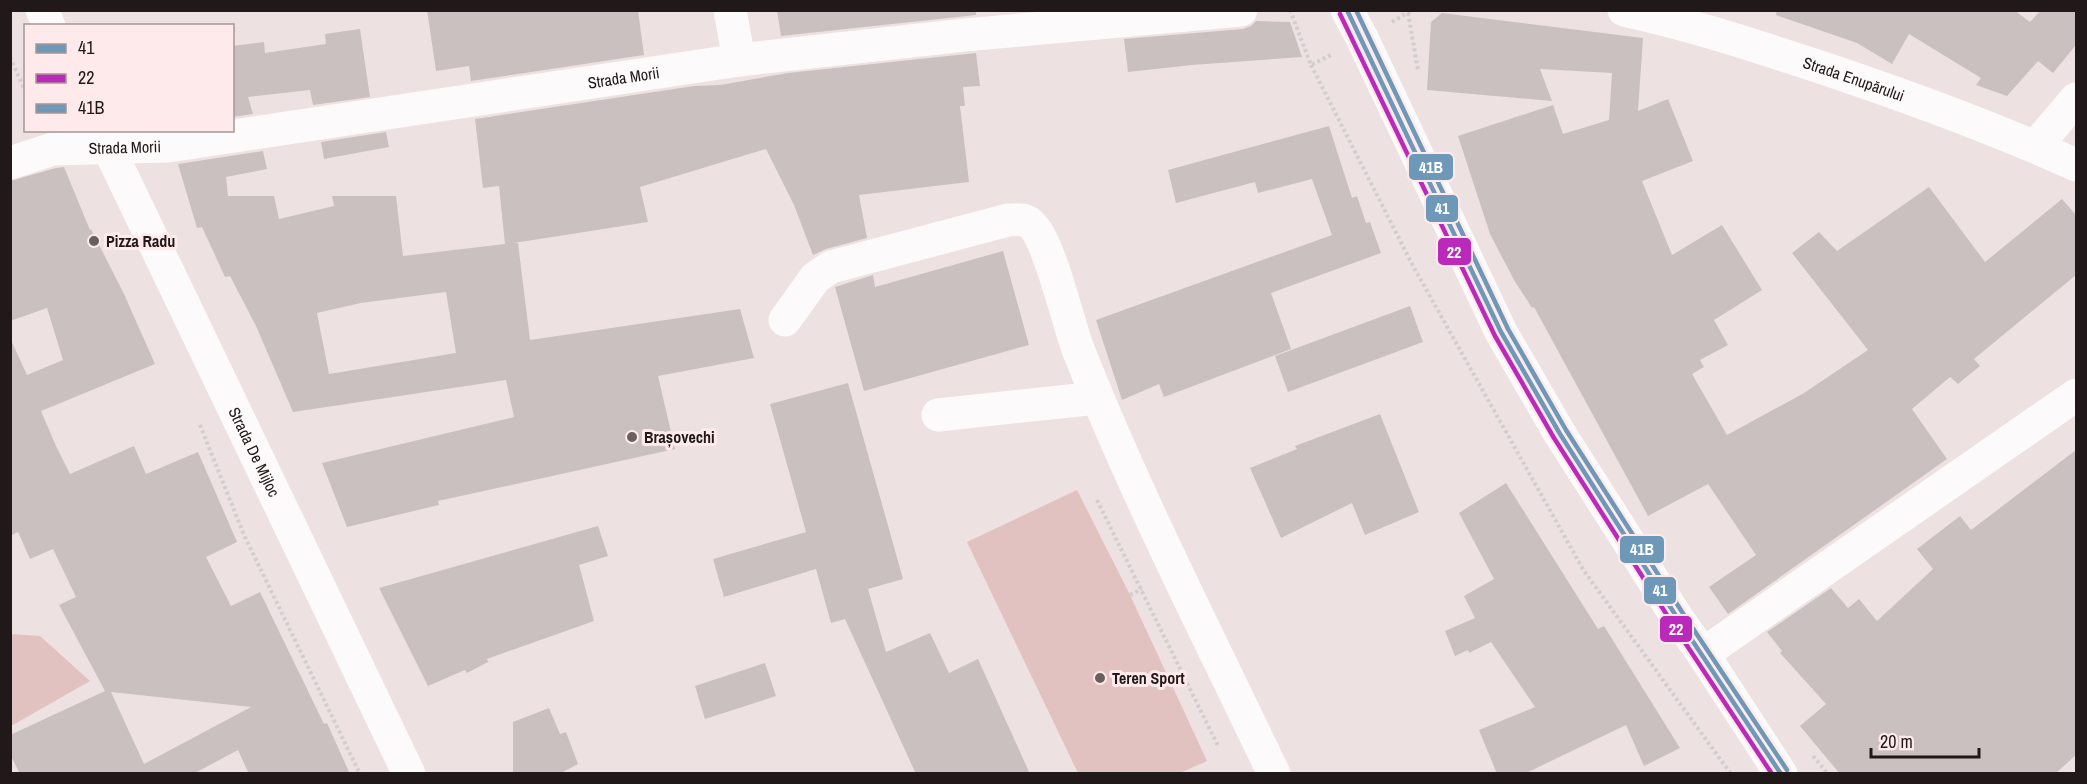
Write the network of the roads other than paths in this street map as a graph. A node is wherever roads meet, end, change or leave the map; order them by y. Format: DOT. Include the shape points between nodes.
graph roads {
  1 [pos="42,10"];
  2 [pos="730,10"];
  3 [pos="1241,10"];
  4 [pos="1347,10"];
  5 [pos="1624,10"];
  6 [pos="49,24"];
  7 [pos="739,60"];
  8 [pos="2076,99"];
  9 [pos="104,138"];
  10 [pos="2036,146"];
  11 [pos="10,163"];
  12 [pos="2076,165"];
  13 [pos="785,320"];
  14 [pos="2076,395"];
  15 [pos="1097,398"];
  16 [pos="938,415"];
  17 [pos="1703,654"];
  18 [pos="409,774"];
  19 [pos="1274,774"];
  20 [pos="1782,774"];
  1 -- 6 [label="street"];
  2 -- 7 [label="street"];
  3 -- 7 [label="street, Strada Morii"];
  4 -- 17 [label="street" via="1501,333 1560,434"];
  5 -- 10 [label="street, Strada Enupărului" via="1747,43"];
  7 -- 9 [label="street, Strada Morii" via="168,146"];
  8 -- 10 [label="street"];
  9 -- 11 [label="street, Strada Morii"];
  9 -- 18 [label="street, Strada De Mijloc"];
  10 -- 12 [label="street, Strada Enupărului"];
  13 -- 15 [label="street" via="815,278 831,267 979,226 1026,221 1038,231 1048,255"];
  14 -- 17 [label="street"];
  15 -- 16 [label="street"];
  15 -- 19 [label="street"];
  17 -- 20 [label="street"];
}
